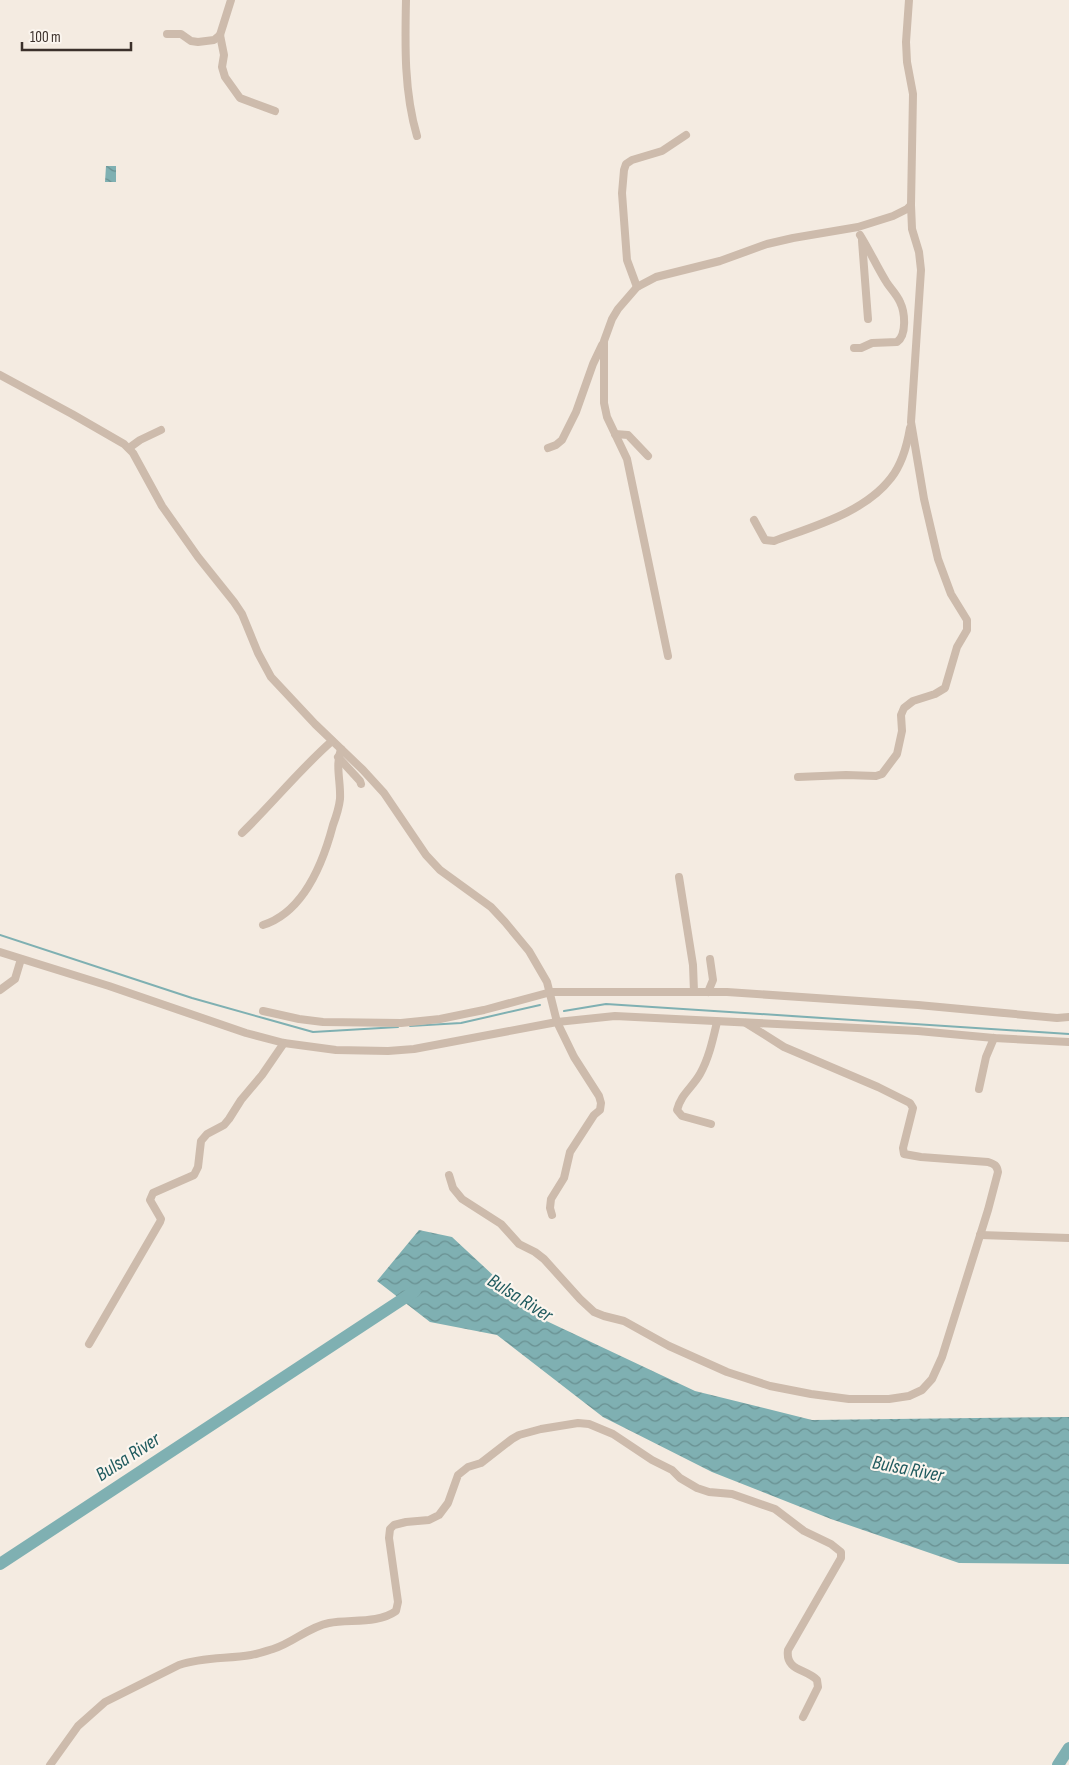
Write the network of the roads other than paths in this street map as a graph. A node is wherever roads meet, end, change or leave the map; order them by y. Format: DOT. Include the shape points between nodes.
graph roads {
  1 [pos="231,0"];
  2 [pos="406,0"];
  3 [pos="909,0"];
  4 [pos="167,34"];
  5 [pos="220,35"];
  6 [pos="275,111"];
  7 [pos="686,135"];
  8 [pos="417,136"];
  9 [pos="911,205"];
  10 [pos="859,231"];
  11 [pos="637,287"];
  12 [pos="868,319"];
  13 [pos="604,340"];
  14 [pos="854,348"];
  15 [pos="0,375"];
  16 [pos="912,422"];
  17 [pos="161,430"];
  18 [pos="615,434"];
  19 [pos="129,448"];
  20 [pos="548,448"];
  21 [pos="648,456"];
  22 [pos="754,520"];
  23 [pos="668,656"];
  24 [pos="332,741"];
  25 [pos="340,753"];
  26 [pos="798,777"];
  27 [pos="361,784"];
  28 [pos="242,833"];
  29 [pos="680,877"];
  30 [pos="263,925"];
  31 [pos="0,952"];
  32 [pos="21,959"];
  33 [pos="710,959"];
  34 [pos="0,990"];
  35 [pos="551,992"];
  36 [pos="694,992"];
  37 [pos="708,992"];
  38 [pos="263,1011"];
  39 [pos="1069,1017"];
  40 [pos="557,1022"];
  41 [pos="717,1022"];
  42 [pos="746,1023"];
  43 [pos="994,1038"];
  44 [pos="1069,1042"];
  45 [pos="284,1043"];
  46 [pos="979,1089"];
  47 [pos="711,1124"];
  48 [pos="449,1175"];
  49 [pos="552,1215"];
  50 [pos="980,1235"];
  51 [pos="1069,1238"];
  52 [pos="89,1344"];
  53 [pos="803,1717"];
  54 [pos="50,1765"];
  1 -- 5 [label="street"];
  2 -- 8 [label="street" via="406,61"];
  3 -- 9 [label="street" via="906,42 913,94"];
  4 -- 5 [label="street" via="181,34 198,42 214,40"];
  5 -- 6 [label="street" via="224,55 222,67 236,93 246,102"];
  7 -- 11 [label="street" via="662,150 632,160 624,170 622,193 627,260"];
  9 -- 10 [label="street"];
  9 -- 16 [label="street" via="920,270"];
  10 -- 11 [label="street" via="767,244 720,261 656,277"];
  10 -- 12 [label="street"];
  10 -- 14 [label="street" via="900,301 903,328 897,342"];
  11 -- 13 [label="street" via="618,309"];
  13 -- 18 [label="street" via="604,403"];
  13 -- 20 [label="street" via="562,440"];
  15 -- 19 [label="street"];
  16 -- 22 [label="street" via="907,446 891,478 859,506 774,541 765,540"];
  16 -- 26 [label="street" via="938,560 951,594 966,620 967,630 957,647 945,688 904,708 897,754 882,774"];
  17 -- 19 [label="street"];
  18 -- 21 [label="street" via="628,435"];
  18 -- 23 [label="street" via="628,466"];
  19 -- 24 [label="street" via="138,458 162,506 242,614 271,677"];
  24 -- 25 [label="street"];
  24 -- 28 [label="street" via="312,757"];
  25 -- 27 [label="street"];
  25 -- 30 [label="street" via="340,800 318,870 310,885 285,913"];
  25 -- 35 [label="street" via="384,793 426,856 506,922 537,962"];
  29 -- 36 [label="street"];
  31 -- 32 [label="street"];
  32 -- 34 [label="street" via="15,979"];
  32 -- 45 [label="street"];
  33 -- 37 [label="street" via="713,980"];
  35 -- 36 [label="street"];
  35 -- 38 [label="street" via="484,1010 418,1021 323,1022"];
  35 -- 40 [label="street"];
  36 -- 37 [label="street"];
  37 -- 39 [label="street"];
  40 -- 41 [label="street" via="631,1016"];
  40 -- 45 [label="street" via="406,1050 336,1050"];
  40 -- 49 [label="street" via="602,1103 570,1152 564,1178 551,1199"];
  41 -- 42 [label="street"];
  41 -- 47 [label="street" via="705,1062 680,1099 677,1110 682,1116"];
  42 -- 43 [label="street"];
  42 -- 50 [label="street" via="784,1046 910,1103 913,1108 904,1154 995,1164 998,1172"];
  43 -- 44 [label="street"];
  43 -- 46 [label="street"];
  45 -- 52 [label="street" via="229,1119 201,1141 194,1175 152,1193 150,1200 160,1222"];
  48 -- 50 [label="street" via="453,1188 462,1199 501,1224 519,1244 544,1259 580,1300 598,1314 624,1321 727,1372 777,1388 832,1397 898,1398 916,1393 928,1385 942,1356"];
  50 -- 51 [label="street"];
  53 -- 54 [label="street" via="818,1687 817,1680 790,1663 788,1650 842,1558 841,1552 774,1509 732,1494 697,1488 613,1434 578,1423 519,1435 458,1475 448,1504 440,1515 429,1520 394,1525 390,1529 398,1602 392,1614 327,1623 280,1647 252,1655 179,1665 106,1702 78,1726"];
}
